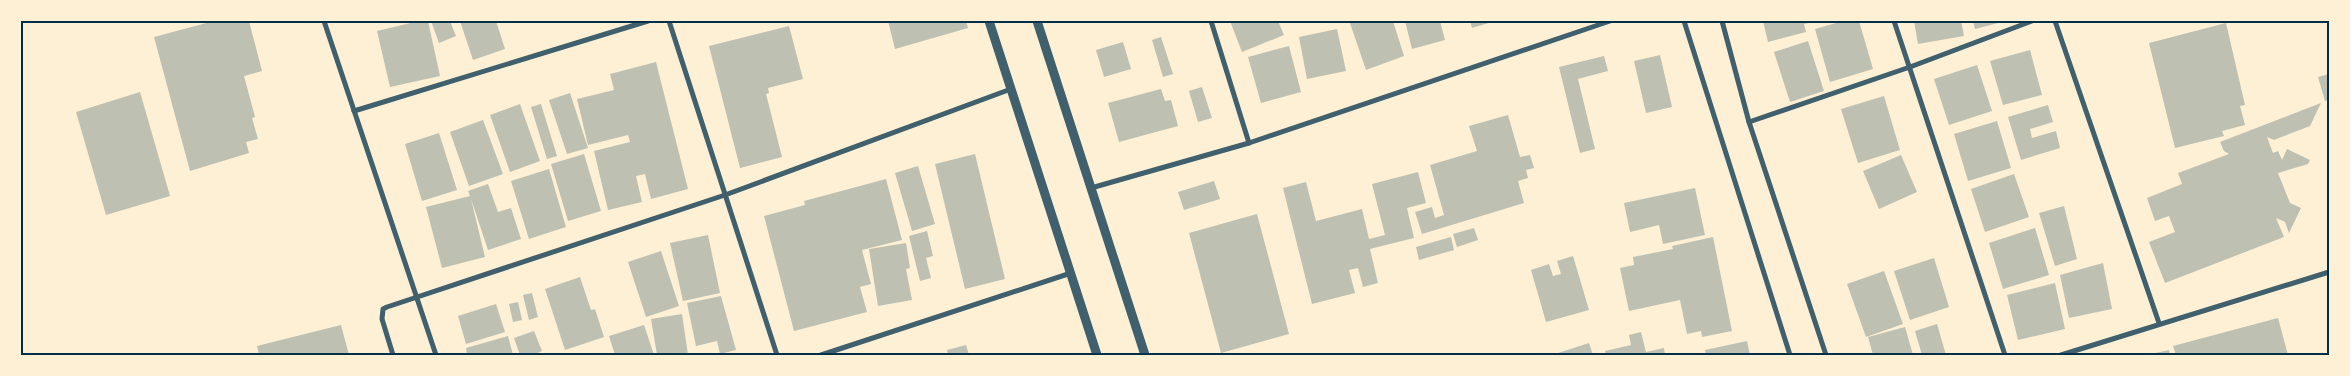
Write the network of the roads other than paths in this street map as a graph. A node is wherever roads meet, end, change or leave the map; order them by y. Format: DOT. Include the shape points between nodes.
graph roads {
  1 [pos="324,21"];
  2 [pos="648,21"];
  3 [pos="669,21"];
  4 [pos="988,21"];
  5 [pos="1037,21"];
  6 [pos="1211,21"];
  7 [pos="1610,21"];
  8 [pos="1684,21"];
  9 [pos="1722,21"];
  10 [pos="1894,21"];
  11 [pos="2032,21"];
  12 [pos="2055,21"];
  13 [pos="1910,67"];
  14 [pos="1010,89"];
  15 [pos="354,111"];
  16 [pos="1749,122"];
  17 [pos="1249,143"];
  18 [pos="1091,188"];
  19 [pos="725,195"];
  20 [pos="2329,272"];
  21 [pos="1071,273"];
  22 [pos="417,298"];
  23 [pos="2158,323"];
  24 [pos="393,355"];
  25 [pos="436,355"];
  26 [pos="777,355"];
  27 [pos="821,355"];
  28 [pos="1097,355"];
  29 [pos="1145,355"];
  30 [pos="1790,355"];
  31 [pos="1826,355"];
  32 [pos="2005,355"];
  33 [pos="2061,355"];
  1 -- 15 [label="street"];
  2 -- 15 [label="street"];
  3 -- 19 [label="street"];
  4 -- 14 [label="street"];
  5 -- 18 [label="street"];
  6 -- 17 [label="street"];
  7 -- 17 [label="street"];
  8 -- 30 [label="street"];
  9 -- 16 [label="street"];
  10 -- 13 [label="street"];
  11 -- 13 [label="street"];
  12 -- 23 [label="street"];
  13 -- 16 [label="street"];
  13 -- 32 [label="street"];
  14 -- 19 [label="street"];
  14 -- 21 [label="street"];
  15 -- 22 [label="street"];
  16 -- 31 [label="street"];
  17 -- 18 [label="street"];
  18 -- 29 [label="street"];
  19 -- 22 [label="street"];
  19 -- 26 [label="street"];
  20 -- 23 [label="street"];
  21 -- 27 [label="street"];
  21 -- 28 [label="street"];
  22 -- 24 [label="street" via="383,309 382,319"];
  22 -- 25 [label="street"];
  23 -- 33 [label="street"];
}
